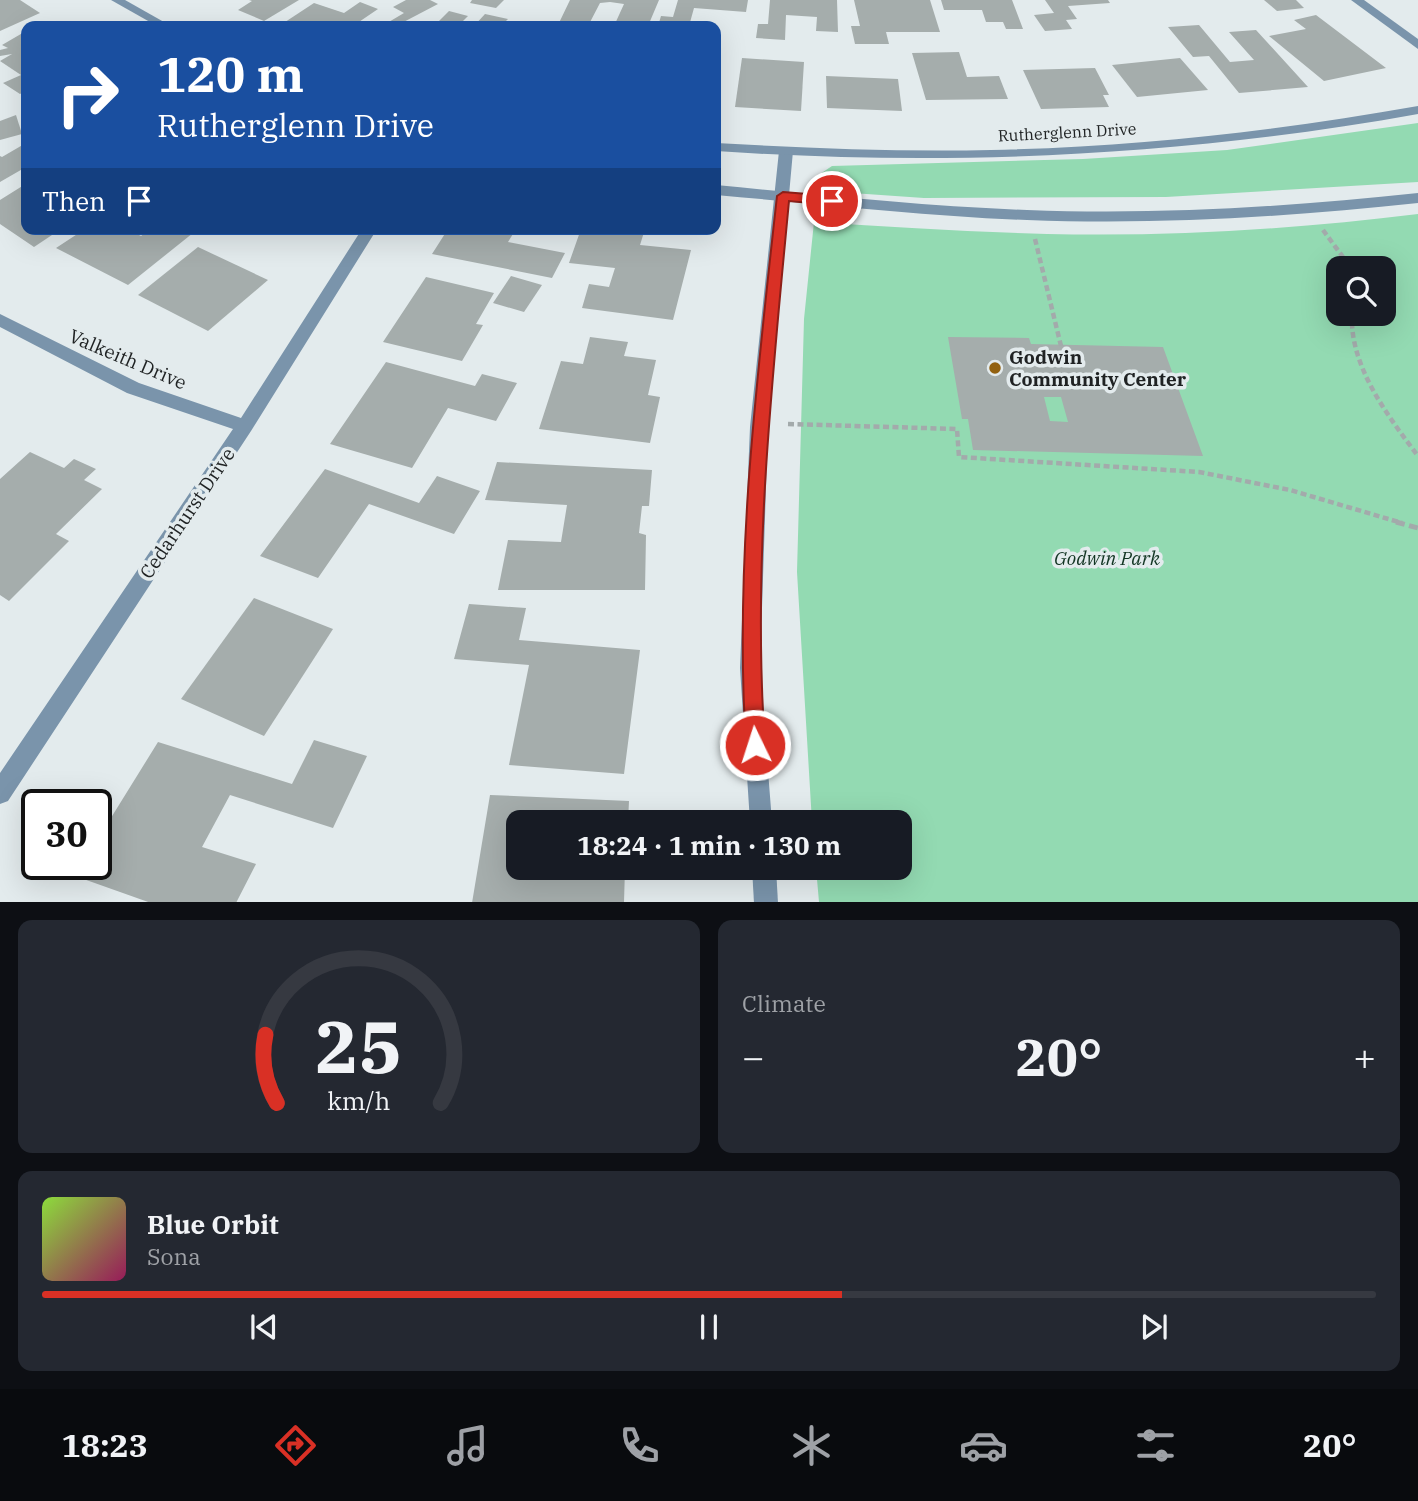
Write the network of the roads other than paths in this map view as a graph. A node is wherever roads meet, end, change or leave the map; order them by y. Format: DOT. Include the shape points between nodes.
graph roads {
  1 [pos="117,0"];
  2 [pos="1357,0"];
  3 [pos="156,21"];
  4 [pos="1418,46"];
  5 [pos="1418,110"];
  6 [pos="721,147"];
  7 [pos="786,151"];
  8 [pos="721,190"];
  9 [pos="783,196"];
  10 [pos="1418,198"];
  11 [pos="366,235"];
  12 [pos="0,320"];
  13 [pos="245,426"];
  14 [pos="0,793"];
  15 [pos="760,810"];
  16 [pos="765,880"];
  17 [pos="766,902"];
  1 -- 3 [label="street"];
  2 -- 4 [label="street"];
  5 -- 7 [label="street, Rutherglenn Drive" via="1358,122 1111,149 933,155"];
  6 -- 7 [label="street, Rutherglenn Drive"];
  7 -- 9 [label="street"];
  8 -- 9 [label="street"];
  9 -- 10 [label="street" via="1029,215 1309,211"];
  9 -- 15 [label="street" via="760,427 750,668"];
  11 -- 13 [label="street, Cedarhurst Drive"];
  12 -- 13 [label="street, Valkeith Drive" via="133,388"];
  13 -- 14 [label="street, Cedarhurst Drive"];
  16 -- 17 [label="street"];
}
